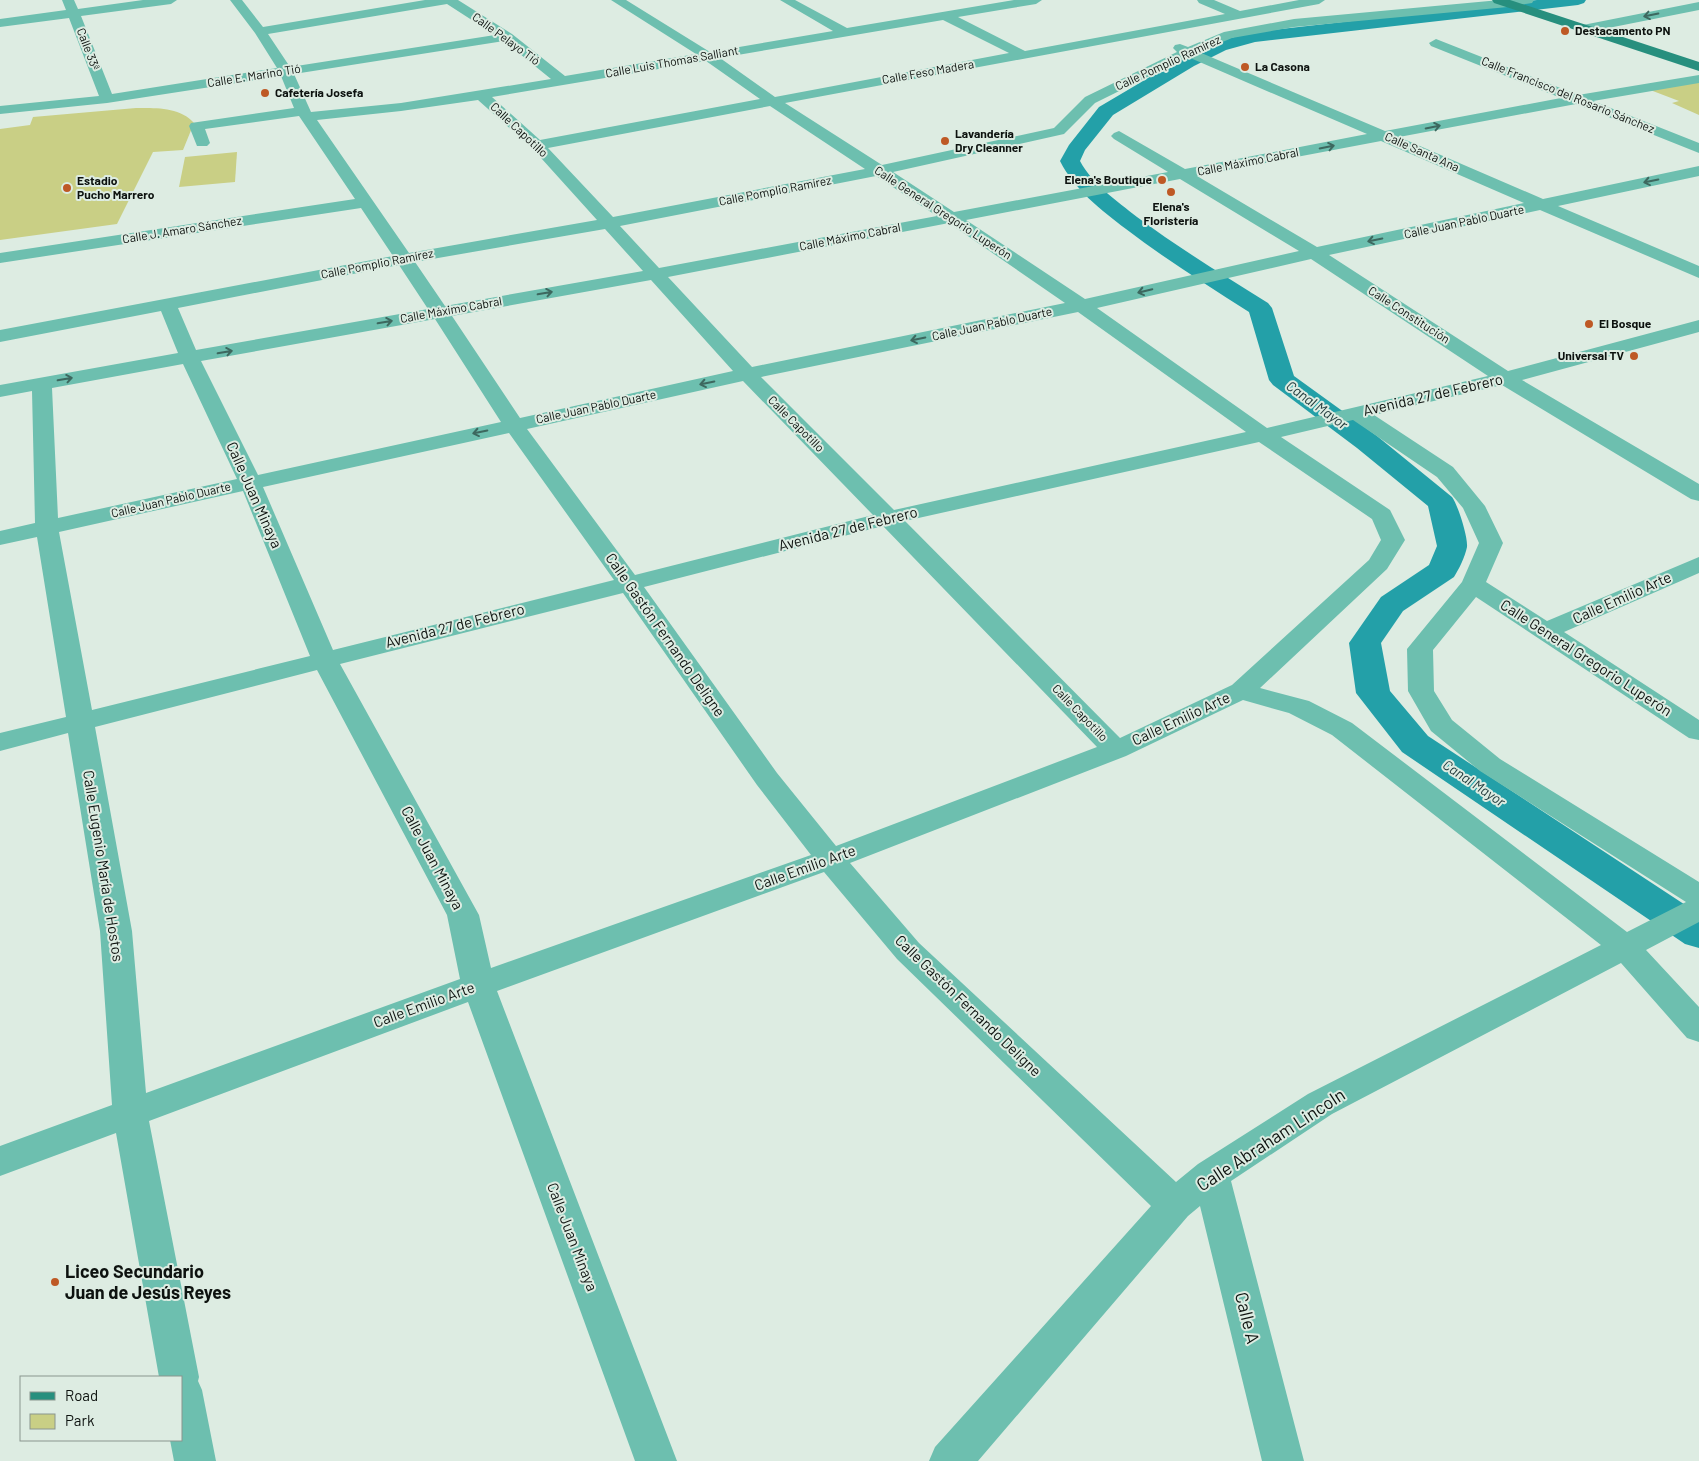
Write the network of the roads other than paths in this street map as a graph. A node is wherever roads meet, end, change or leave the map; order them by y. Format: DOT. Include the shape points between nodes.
graph roads {
  1 [pos="171,0"];
  2 [pos="236,0"];
  3 [pos="448,0"];
  4 [pos="617,0"];
  5 [pos="786,0"];
  6 [pos="1036,0"];
  7 [pos="1203,0"];
  8 [pos="1319,0"];
  9 [pos="1507,3"];
  10 [pos="1529,5"];
  11 [pos="71,6"];
  12 [pos="1699,6"];
  13 [pos="1238,14"];
  14 [pos="946,16"];
  15 [pos="0,23"];
  16 [pos="1583,28"];
  17 [pos="260,31"];
  18 [pos="846,32"];
  19 [pos="1144,32"];
  20 [pos="507,37"];
  21 [pos="1436,43"];
  22 [pos="1191,52"];
  23 [pos="1023,55"];
  24 [pos="708,56"];
  25 [pos="1699,67"];
  26 [pos="286,71"];
  27 [pos="1699,79"];
  28 [pos="562,81"];
  29 [pos="481,95"];
  30 [pos="107,99"];
  31 [pos="1578,99"];
  32 [pos="772,101"];
  33 [pos="0,110"];
  34 [pos="305,114"];
  35 [pos="1120,136"];
  36 [pos="1385,136"];
  37 [pos="202,143"];
  38 [pos="538,145"];
  39 [pos="1699,148"];
  40 [pos="877,171"];
  41 [pos="1699,171"];
  42 [pos="1183,174"];
  43 [pos="365,202"];
  44 [pos="1543,205"];
  45 [pos="952,218"];
  46 [pos="609,223"];
  47 [pos="1314,253"];
  48 [pos="0,258"];
  49 [pos="404,259"];
  50 [pos="1699,273"];
  51 [pos="655,274"];
  52 [pos="167,304"];
  53 [pos="1081,306"];
  54 [pos="440,312"];
  55 [pos="1699,326"];
  56 [pos="0,336"];
  57 [pos="190,358"];
  58 [pos="747,374"];
  59 [pos="1505,378"];
  60 [pos="42,383"];
  61 [pos="0,391"];
  62 [pos="1353,414"];
  63 [pos="514,425"];
  64 [pos="1263,435"];
  65 [pos="250,482"];
  66 [pos="1699,494"];
  67 [pos="889,518"];
  68 [pos="47,528"];
  69 [pos="0,538"];
  70 [pos="1699,564"];
  71 [pos="629,584"];
  72 [pos="1473,584"];
  73 [pos="1545,631"];
  74 [pos="324,659"];
  75 [pos="1241,691"];
  76 [pos="81,722"];
  77 [pos="1699,732"];
  78 [pos="0,742"];
  79 [pos="1116,750"];
  80 [pos="830,859"];
  81 [pos="1699,896"];
  82 [pos="1699,909"];
  83 [pos="1638,941"];
  84 [pos="478,986"];
  85 [pos="1699,1029"];
  86 [pos="130,1114"];
  87 [pos="0,1161"];
  88 [pos="1211,1175"];
  89 [pos="1175,1205"];
  90 [pos="179,1376"];
  91 [pos="182,1395"];
  92 [pos="194,1461"];
  93 [pos="656,1461"];
  94 [pos="950,1461"];
  95 [pos="1283,1461"];
  1 -- 11 [label="street"];
  2 -- 17 [label="street, Calle Gastón Fernando Deligne"];
  3 -- 17 [label="street"];
  3 -- 20 [label="street, Calle Pelayo Tió"];
  4 -- 24 [label="street, Calle General Gregorio Luperón"];
  5 -- 18 [label="street"];
  6 -- 14 [label="street, Calle Luis Thomas Salliant"];
  7 -- 13 [label="street"];
  8 -- 13 [label="street, Calle Feso Madera"];
  9 -- 10 [label="street, Calle Pomplio Ramírez"];
  9 -- 22 [label="street, Calle Pomplio Ramírez" via="1294,23 1229,35"];
  10 -- 16 [label="main road"];
  11 -- 15 [label="street"];
  11 -- 30 [label="street, Calle 33ª"];
  12 -- 16 [label="street, one-way"];
  13 -- 19 [label="street, Calle Feso Madera"];
  14 -- 18 [label="street, Calle Luis Thomas Salliant"];
  14 -- 23 [label="street"];
  16 -- 25 [label="main road"];
  17 -- 26 [label="street, Calle Gastón Fernando Deligne"];
  18 -- 24 [label="street, Calle Luis Thomas Salliant"];
  19 -- 22 [label="street, Calle Santa Ana"];
  19 -- 23 [label="street, Calle Feso Madera"];
  20 -- 26 [label="street, Calle E. Marino Tió"];
  20 -- 28 [label="street, Calle Pelayo Tió"];
  21 -- 31 [label="street, Calle Francisco del Rosario Sánchez"];
  22 -- 36 [label="street, Calle Santa Ana"];
  22 -- 40 [label="street, Calle Pomplio Ramírez" via="1090,100 1059,132"];
  23 -- 32 [label="street, Calle Feso Madera"];
  24 -- 28 [label="street, Calle Luis Thomas Salliant"];
  24 -- 32 [label="street, Calle General Gregorio Luperón"];
  26 -- 30 [label="street, Calle E. Marino Tió"];
  26 -- 34 [label="street, Calle Gastón Fernando Deligne"];
  27 -- 31 [label="street, Calle Máximo Cabral"];
  28 -- 29 [label="street, Calle Luis Thomas Salliant"];
  29 -- 34 [label="street, Calle Luis Thomas Salliant" via="401,107"];
  29 -- 38 [label="street, Calle Capotillo"];
  30 -- 33 [label="street, Calle E. Marino Tió"];
  36 -- 31 [label="street, Calle Máximo Cabral, one-way"];
  31 -- 39 [label="street, Calle Francisco del Rosario Sánchez"];
  32 -- 38 [label="street, Calle Feso Madera"];
  32 -- 40 [label="street, Calle General Gregorio Luperón"];
  34 -- 37 [label="street, Calle Luis Thomas Salliant" via="196,126"];
  34 -- 43 [label="street, Calle Gastón Fernando Deligne"];
  35 -- 42 [label="street, Calle Constitución"];
  42 -- 36 [label="street, Calle Máximo Cabral, one-way"];
  36 -- 44 [label="street, Calle Santa Ana"];
  38 -- 46 [label="street, Calle Capotillo"];
  40 -- 45 [label="street, Calle General Gregorio Luperón"];
  40 -- 46 [label="street, Calle Pomplio Ramírez"];
  41 -- 44 [label="street, Calle Juan Pablo Duarte, one-way"];
  42 -- 45 [label="street, Calle Máximo Cabral"];
  42 -- 47 [label="street, Calle Constitución"];
  43 -- 48 [label="street, Calle J. Amaro Sánchez"];
  43 -- 49 [label="street, Calle Gastón Fernando Deligne"];
  44 -- 47 [label="street, Calle Juan Pablo Duarte, one-way"];
  44 -- 50 [label="street, Calle Santa Ana"];
  45 -- 51 [label="street, Calle Máximo Cabral"];
  45 -- 53 [label="street, Calle General Gregorio Luperón"];
  46 -- 49 [label="street, Calle Pomplio Ramírez"];
  46 -- 51 [label="street, Calle Capotillo"];
  47 -- 53 [label="street, Calle Juan Pablo Duarte, one-way"];
  47 -- 59 [label="street, Calle Constitución"];
  49 -- 52 [label="street, Calle Pomplio Ramírez"];
  49 -- 54 [label="street, Calle Gastón Fernando Deligne"];
  54 -- 51 [label="street, Calle Máximo Cabral, one-way"];
  51 -- 58 [label="street, Calle Capotillo"];
  52 -- 56 [label="street, Calle Pomplio Ramírez"];
  52 -- 57 [label="street, Calle Juan Minaya"];
  53 -- 58 [label="street, Calle Juan Pablo Duarte, one-way"];
  53 -- 64 [label="street, Calle General Gregorio Luperón"];
  57 -- 54 [label="street, Calle Máximo Cabral, one-way"];
  54 -- 63 [label="street, Calle Gastón Fernando Deligne"];
  55 -- 59 [label="street, Avenida 27 de Febrero"];
  60 -- 57 [label="street, Calle Máximo Cabral, one-way"];
  57 -- 65 [label="street, Calle Juan Minaya"];
  58 -- 63 [label="street, Calle Juan Pablo Duarte, one-way"];
  58 -- 67 [label="street, Calle Capotillo"];
  59 -- 62 [label="street, Avenida 27 de Febrero"];
  59 -- 66 [label="street, Calle Constitución"];
  60 -- 61 [label="street, Calle Máximo Cabral"];
  60 -- 68 [label="street, Calle Eugenio María de Hostos"];
  62 -- 64 [label="street, Avenida 27 de Febrero"];
  62 -- 72 [label="street" via="1446,472 1474,506 1491,543"];
  63 -- 65 [label="street, Calle Juan Pablo Duarte, one-way"];
  63 -- 71 [label="street, Calle Gastón Fernando Deligne"];
  64 -- 67 [label="street, Avenida 27 de Febrero"];
  64 -- 75 [label="street, Calle Emilio Arte" via="1382,515 1393,540 1378,564"];
  65 -- 68 [label="street, Calle Juan Pablo Duarte"];
  65 -- 74 [label="street, Calle Juan Minaya"];
  67 -- 71 [label="street, Avenida 27 de Febrero"];
  67 -- 79 [label="street, Calle Capotillo"];
  68 -- 69 [label="street, Calle Juan Pablo Duarte"];
  68 -- 76 [label="street, Calle Eugenio María de Hostos"];
  70 -- 73 [label="street, Calle Emilio Arte"];
  71 -- 74 [label="street, Avenida 27 de Febrero"];
  71 -- 80 [label="street, Calle Gastón Fernando Deligne" via="767,779"];
  72 -- 73 [label="street, Calle General Gregorio Luperón"];
  72 -- 81 [label="street" via="1420,649 1422,692 1441,725 1490,765"];
  73 -- 77 [label="street, Calle General Gregorio Luperón"];
  74 -- 76 [label="street, Avenida 27 de Febrero"];
  74 -- 84 [label="street, Calle Juan Minaya" via="463,915"];
  75 -- 79 [label="street, Calle Emilio Arte"];
  75 -- 83 [label="street" via="1299,707 1342,729"];
  76 -- 78 [label="street, Avenida 27 de Febrero"];
  76 -- 86 [label="street, Calle Eugenio María de Hostos" via="116,931"];
  79 -- 80 [label="street, Calle Emilio Arte"];
  80 -- 84 [label="street, Calle Emilio Arte"];
  80 -- 89 [label="street, Calle Gastón Fernando Deligne" via="908,951"];
  82 -- 83 [label="street, Calle Abraham Lincoln"];
  83 -- 85 [label="street"];
  83 -- 88 [label="street, Calle Abraham Lincoln" via="1320,1104"];
  84 -- 86 [label="street, Calle Emilio Arte"];
  84 -- 93 [label="street, Calle Juan Minaya"];
  86 -- 87 [label="street, Calle Emilio Arte"];
  86 -- 90 [label="street, Calle Eugenio María de Hostos"];
  88 -- 89 [label="street, Calle Abraham Lincoln"];
  88 -- 95 [label="street, Calle A"];
  89 -- 94 [label="street, Calle Abraham Lincoln"];
  91 -- 92 [label="street"];
}
